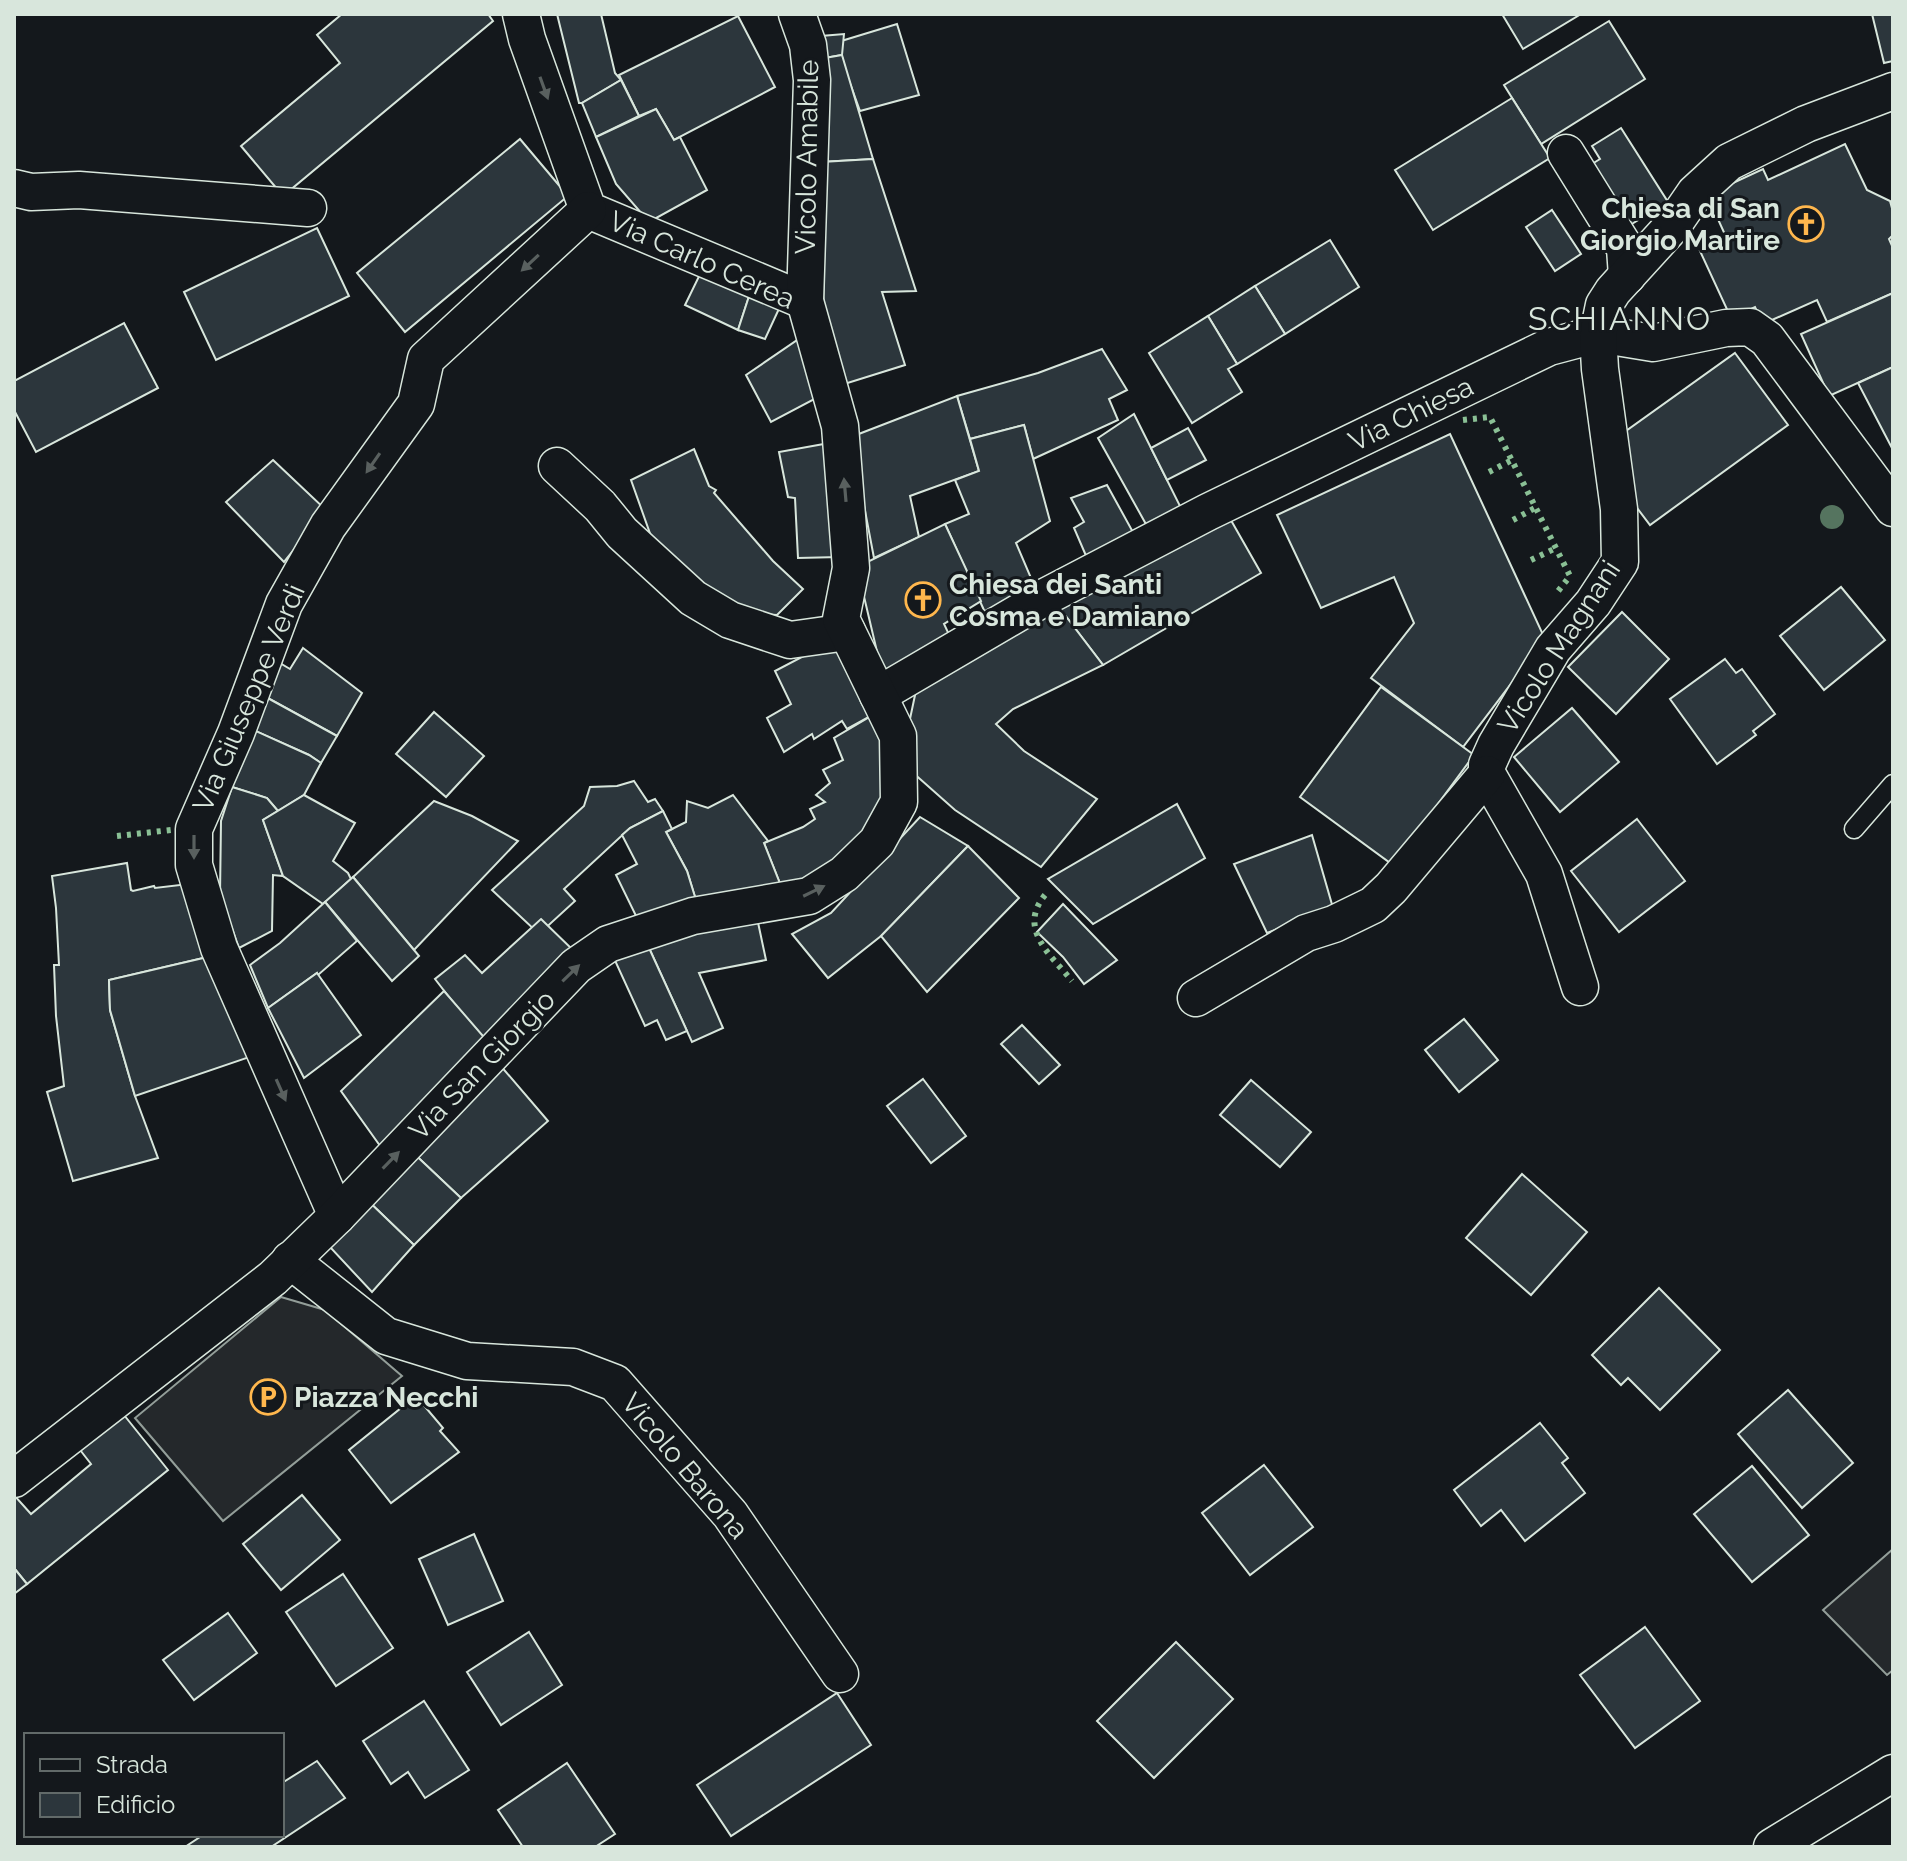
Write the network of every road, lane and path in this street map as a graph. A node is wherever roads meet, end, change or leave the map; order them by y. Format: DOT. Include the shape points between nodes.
graph roads {
  1 [pos="521,14"];
  2 [pos="797,14"];
  3 [pos="1893,91"];
  4 [pos="1566,153"];
  5 [pos="14,188"];
  6 [pos="308,208"];
  7 [pos="588,210"];
  8 [pos="1627,276"];
  9 [pos="805,301"];
  10 [pos="1598,334"];
  11 [pos="557,466"];
  12 [pos="1893,508"];
  13 [pos="847,632"];
  14 [pos="878,695"];
  15 [pos="1487,774"];
  16 [pos="1893,784"];
  17 [pos="1854,829"];
  18 [pos="1580,987"];
  19 [pos="1196,998"];
  20 [pos="337,1216"];
  21 [pos="290,1260"];
  22 [pos="14,1479"];
  23 [pos="840,1674"];
  24 [pos="1893,1773"];
  25 [pos="1772,1847"];
  1 -- 7 [label="street, Via Carlo Cerea, one-way"];
  2 -- 9 [label="street, Vicolo Amabile" via="812,80"];
  3 -- 8 [label="street" via="1806,124 1729,162 1695,193"];
  4 -- 8 [label="street" via="1625,248"];
  5 -- 6 [label="street"];
  7 -- 9 [label="street, Via Carlo Cerea"];
  7 -- 20 [label="street, Via Giuseppe Verdi, one-way" via="426,359 416,404 328,526 284,604 194,829 194,865 219,948"];
  8 -- 10 [label="street" via="1604,305"];
  13 -- 9 [label="street, Via Carlo Cerea, one-way" via="841,619 851,568 840,426"];
  10 -- 12 [label="street" via="1653,343 1750,327 1767,339"];
  10 -- 14 [label="street, Via Chiesa" via="1549,347 1208,512 1047,596"];
  10 -- 15 [label="street, Vicolo Magnani" via="1619,509 1620,562 1553,649 1496,745"];
  11 -- 13 [label="street" via="693,598 730,620 790,640"];
  13 -- 14 [label="street, Via San Giorgio"];
  20 -- 14 [label="street, Via San Giorgio, one-way" via="576,966 608,944 693,916 809,896 844,874 877,842 899,802 898,736"];
  15 -- 18 [label="street" via="1544,874"];
  15 -- 19 [label="street, Vicolo Magnani" via="1373,905 1306,933"];
  16 -- 17 [label="lane"];
  20 -- 21 [label="street, Via San Giorgio"];
  21 -- 22 [label="street, Via San Giorgio"];
  21 -- 23 [label="street, Vicolo Barona" via="386,1336 467,1361 573,1367 615,1383 730,1514"];
  24 -- 25 [label="street"];
}
